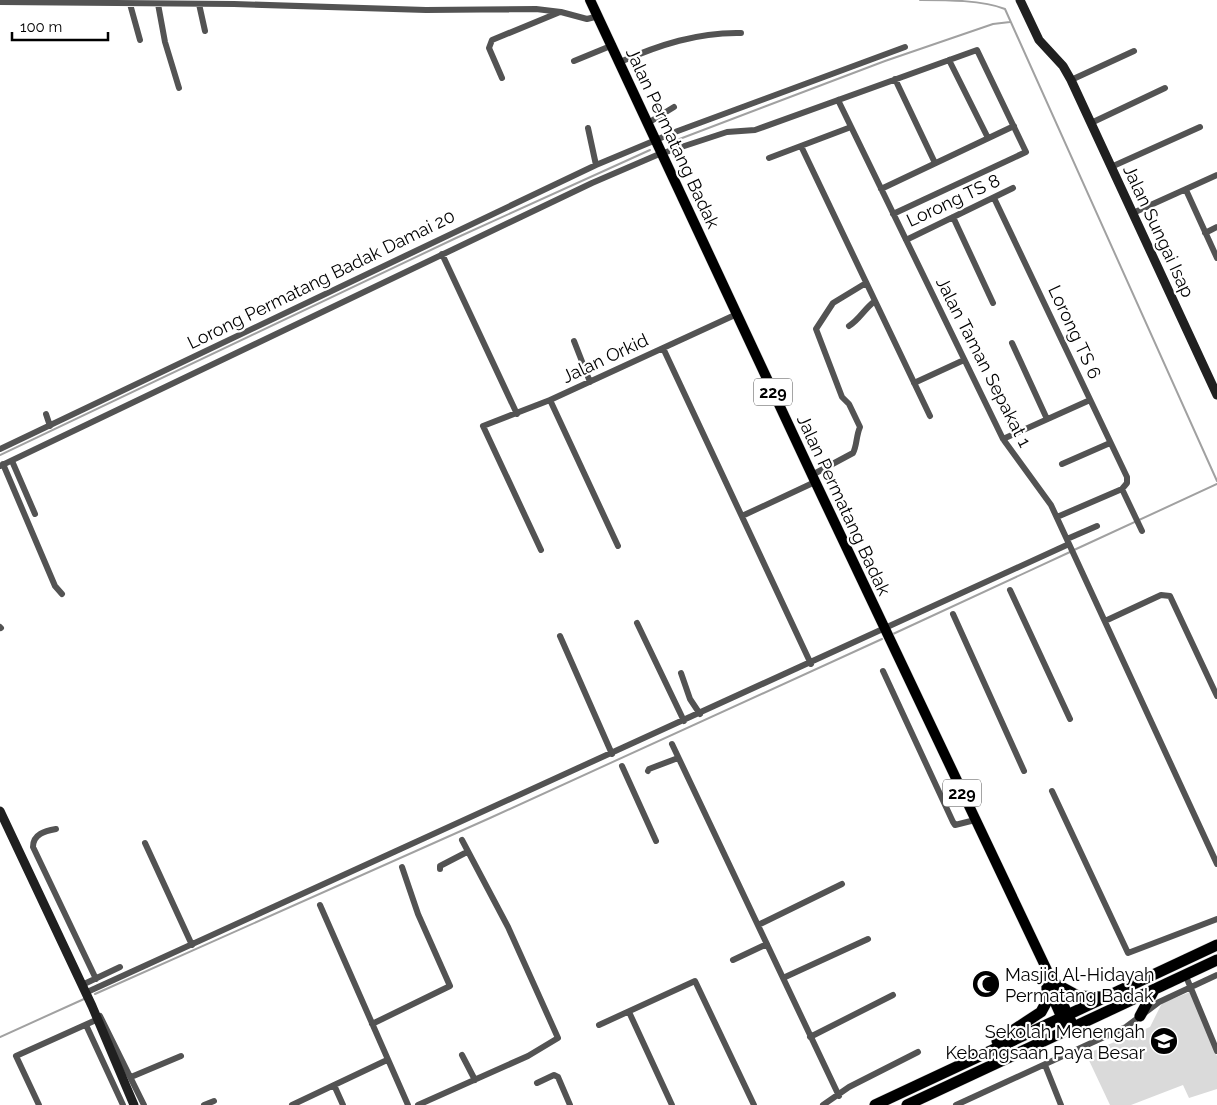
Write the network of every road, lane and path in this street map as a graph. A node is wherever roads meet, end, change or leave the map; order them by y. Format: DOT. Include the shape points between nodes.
graph roads {
  1 [pos="590,0"];
  2 [pos="1020,0"];
  3 [pos="0,2"];
  4 [pos="130,4"];
  5 [pos="158,4"];
  6 [pos="199,4"];
  7 [pos="561,12"];
  8 [pos="597,13"];
  9 [pos="205,31"];
  10 [pos="741,33"];
  11 [pos="140,40"];
  12 [pos="612,45"];
  13 [pos="905,48"];
  14 [pos="1134,51"];
  15 [pos="949,60"];
  16 [pos="574,61"];
  17 [pos="620,62"];
  18 [pos="502,78"];
  19 [pos="895,79"];
  20 [pos="1071,80"];
  21 [pos="179,88"];
  22 [pos="1165,88"];
  23 [pos="838,100"];
  24 [pos="674,107"];
  25 [pos="648,123"];
  26 [pos="1091,123"];
  27 [pos="1014,126"];
  28 [pos="851,127"];
  29 [pos="1200,127"];
  30 [pos="588,128"];
  31 [pos="988,138"];
  32 [pos="656,140"];
  33 [pos="801,146"];
  34 [pos="663,154"];
  35 [pos="769,158"];
  36 [pos="935,163"];
  37 [pos="596,165"];
  38 [pos="1111,168"];
  39 [pos="1217,175"];
  40 [pos="1013,188"];
  41 [pos="881,189"];
  42 [pos="1186,190"];
  43 [pos="994,198"];
  44 [pos="893,214"];
  45 [pos="1133,214"];
  46 [pos="952,217"];
  47 [pos="1217,228"];
  48 [pos="1205,233"];
  49 [pos="906,240"];
  50 [pos="442,254"];
  51 [pos="1217,258"];
  52 [pos="866,283"];
  53 [pos="874,301"];
  54 [pos="994,303"];
  55 [pos="737,314"];
  56 [pos="849,326"];
  57 [pos="574,341"];
  58 [pos="1012,343"];
  59 [pos="663,348"];
  60 [pos="964,360"];
  61 [pos="590,382"];
  62 [pos="914,383"];
  63 [pos="1216,392"];
  64 [pos="550,400"];
  65 [pos="1090,400"];
  66 [pos="46,414"];
  67 [pos="516,414"];
  68 [pos="930,416"];
  69 [pos="1047,419"];
  70 [pos="50,426"];
  71 [pos="1003,439"];
  72 [pos="1110,443"];
  73 [pos="0,449"];
  74 [pos="12,460"];
  75 [pos="1062,464"];
  76 [pos="2,465"];
  77 [pos="813,478"];
  78 [pos="1122,488"];
  79 [pos="35,514"];
  80 [pos="742,516"];
  81 [pos="1057,517"];
  82 [pos="1097,526"];
  83 [pos="1141,529"];
  84 [pos="1069,543"];
  85 [pos="618,546"];
  86 [pos="542,550"];
  87 [pos="1010,590"];
  88 [pos="62,594"];
  89 [pos="953,614"];
  90 [pos="1104,621"];
  91 [pos="637,623"];
  92 [pos="885,628"];
  93 [pos="560,636"];
  94 [pos="810,664"];
  95 [pos="883,671"];
  96 [pos="681,673"];
  97 [pos="1217,696"];
  98 [pos="700,714"];
  99 [pos="1070,719"];
  100 [pos="684,722"];
  101 [pos="672,744"];
  102 [pos="612,754"];
  103 [pos="678,758"];
  104 [pos="622,766"];
  105 [pos="648,771"];
  106 [pos="1024,771"];
  107 [pos="1052,791"];
  108 [pos="0,811"];
  109 [pos="975,820"];
  110 [pos="56,829"];
  111 [pos="462,840"];
  112 [pos="656,841"];
  113 [pos="145,843"];
  114 [pos="467,852"];
  115 [pos="1217,864"];
  116 [pos="402,867"];
  117 [pos="440,869"];
  118 [pos="842,884"];
  119 [pos="320,905"];
  120 [pos="1217,919"];
  121 [pos="758,925"];
  122 [pos="868,938"];
  123 [pos="767,944"];
  124 [pos="192,945"];
  125 [pos="1217,945"];
  126 [pos="733,960"];
  127 [pos="1217,960"];
  128 [pos="120,967"];
  129 [pos="1185,974"];
  130 [pos="1217,975"];
  131 [pos="783,978"];
  132 [pos="96,979"];
  133 [pos="1050,985"];
  134 [pos="1190,987"];
  135 [pos="84,989"];
  136 [pos="1154,990"];
  137 [pos="892,995"];
  138 [pos="1106,996"];
  139 [pos="629,1012"];
  140 [pos="97,1015"];
  141 [pos="1064,1016"];
  142 [pos="1140,1016"];
  143 [pos="372,1024"];
  144 [pos="86,1025"];
  145 [pos="599,1025"];
  146 [pos="1070,1029"];
  147 [pos="810,1037"];
  148 [pos="1217,1051"];
  149 [pos="918,1052"];
  150 [pos="462,1055"];
  151 [pos="181,1056"];
  152 [pos="387,1060"];
  153 [pos="1045,1065"];
  154 [pos="953,1068"];
  155 [pos="131,1077"];
  156 [pos="475,1080"];
  157 [pos="537,1083"];
  158 [pos="334,1085"];
  159 [pos="838,1096"];
  160 [pos="214,1101"];
  161 [pos="39,1105"];
  162 [pos="123,1105"];
  163 [pos="134,1105"];
  164 [pos="144,1105"];
  165 [pos="204,1105"];
  166 [pos="292,1105"];
  167 [pos="343,1105"];
  168 [pos="408,1105"];
  169 [pos="418,1105"];
  170 [pos="570,1105"];
  171 [pos="672,1105"];
  172 [pos="754,1105"];
  173 [pos="824,1105"];
  174 [pos="875,1105"];
  175 [pos="907,1105"];
  176 [pos="956,1105"];
  177 [pos="1061,1105"];
  1 -- 8 [label="main road, Jalan Permatang Badak / 229"];
  2 -- 20 [label="street, Jalan Sungai Isap" via="1039,40"];
  3 -- 4 [label="street"];
  4 -- 5 [label="street"];
  4 -- 11 [label="street"];
  5 -- 6 [label="street"];
  5 -- 21 [label="street"];
  6 -- 7 [label="street"];
  6 -- 9 [label="street"];
  7 -- 8 [label="street" via="587,19"];
  7 -- 18 [label="street" via="492,40 489,48"];
  8 -- 12 [label="main road, Jalan Permatang Badak / 229"];
  10 -- 17 [label="street" via="712,33 678,41"];
  12 -- 16 [label="street"];
  12 -- 17 [label="main road, Jalan Permatang Badak / 229"];
  13 -- 32 [label="street, Lorong Permatang Badak Damai 20"];
  14 -- 20 [label="street"];
  15 -- 19 [label="street"];
  15 -- 27 [label="street" via="977,50"];
  15 -- 31 [label="street"];
  17 -- 25 [label="main road, Jalan Permatang Badak / 229"];
  19 -- 23 [label="street"];
  19 -- 36 [label="street"];
  20 -- 26 [label="street, Jalan Sungai Isap"];
  22 -- 26 [label="street"];
  23 -- 28 [label="street"];
  23 -- 34 [label="street" via="755,130 727,132"];
  24 -- 25 [label="street"];
  25 -- 32 [label="main road, Jalan Permatang Badak / 229"];
  26 -- 38 [label="street, Jalan Sungai Isap"];
  27 -- 31 [label="street"];
  27 -- 44 [label="street" via="1026,152"];
  28 -- 33 [label="street"];
  28 -- 41 [label="street"];
  29 -- 38 [label="street"];
  30 -- 37 [label="street"];
  31 -- 36 [label="street"];
  32 -- 34 [label="main road, Jalan Permatang Badak / 229"];
  32 -- 37 [label="street, Lorong Permatang Badak Damai 20"];
  33 -- 35 [label="street"];
  33 -- 52 [label="street"];
  34 -- 50 [label="street" via="592,183"];
  34 -- 55 [label="main road, Jalan Permatang Badak / 229"];
  36 -- 41 [label="street"];
  37 -- 70 [label="street, Lorong Permatang Badak Damai 20"];
  38 -- 45 [label="street, Jalan Sungai Isap"];
  39 -- 42 [label="street"];
  40 -- 43 [label="street, Lorong TS 8"];
  41 -- 44 [label="street"];
  42 -- 45 [label="street"];
  42 -- 48 [label="street"];
  43 -- 46 [label="street, Lorong TS 8"];
  43 -- 65 [label="street, Lorong TS 6"];
  44 -- 49 [label="street"];
  45 -- 63 [label="street, Jalan Sungai Isap"];
  46 -- 49 [label="street, Lorong TS 8"];
  46 -- 54 [label="street"];
  47 -- 48 [label="street"];
  48 -- 51 [label="street"];
  49 -- 60 [label="street, Jalan Taman Sepakat 1"];
  50 -- 67 [label="street"];
  50 -- 74 [label="street"];
  52 -- 53 [label="street"];
  52 -- 77 [label="street" via="833,303 816,329 842,397 860,427 854,453"];
  53 -- 56 [label="street"];
  53 -- 62 [label="street"];
  55 -- 59 [label="street, Jalan Orkid"];
  55 -- 77 [label="main road, Jalan Permatang Badak / 229"];
  57 -- 61 [label="street"];
  58 -- 69 [label="street"];
  59 -- 61 [label="street, Jalan Orkid"];
  59 -- 80 [label="street"];
  60 -- 62 [label="street"];
  60 -- 71 [label="street, Jalan Taman Sepakat 1"];
  61 -- 64 [label="street, Jalan Orkid"];
  62 -- 68 [label="street"];
  64 -- 67 [label="street, Jalan Orkid"];
  64 -- 85 [label="street"];
  65 -- 69 [label="street"];
  65 -- 72 [label="street, Lorong TS 6"];
  66 -- 70 [label="street"];
  67 -- 86 [label="street, Jalan Orkid" via="483,426"];
  69 -- 71 [label="street"];
  70 -- 73 [label="street, Lorong Permatang Badak Damai 20"];
  71 -- 81 [label="street, Jalan Taman Sepakat 1"];
  72 -- 75 [label="street"];
  72 -- 78 [label="street, Lorong TS 6" via="1128,480"];
  74 -- 76 [label="street"];
  74 -- 79 [label="street"];
  76 -- 88 [label="street" via="55,586"];
  77 -- 80 [label="street"];
  77 -- 92 [label="main road, Jalan Permatang Badak / 229"];
  78 -- 81 [label="street"];
  78 -- 83 [label="street"];
  80 -- 94 [label="street"];
  81 -- 84 [label="street, Jalan Taman Sepakat 1"];
  82 -- 84 [label="street"];
  84 -- 90 [label="street, Jalan Taman Sepakat 1"];
  84 -- 92 [label="street"];
  87 -- 99 [label="street"];
  89 -- 106 [label="street"];
  90 -- 97 [label="street" via="1161,595 1170,596"];
  90 -- 115 [label="street"];
  91 -- 100 [label="street"];
  92 -- 94 [label="street"];
  92 -- 109 [label="main road, Jalan Permatang Badak / 229"];
  93 -- 102 [label="street"];
  94 -- 98 [label="street"];
  95 -- 109 [label="street" via="953,822 960,825"];
  96 -- 98 [label="street" via="690,699"];
  98 -- 100 [label="street"];
  100 -- 102 [label="street"];
  101 -- 103 [label="street"];
  102 -- 124 [label="street"];
  103 -- 105 [label="street"];
  103 -- 121 [label="street"];
  104 -- 112 [label="street"];
  107 -- 120 [label="street" via="1128,953"];
  108 -- 135 [label="street"];
  109 -- 133 [label="main road, Jalan Permatang Badak / 229"];
  110 -- 132 [label="street" via="34,838 33,847"];
  111 -- 114 [label="street"];
  113 -- 124 [label="street"];
  114 -- 117 [label="street" via="440,866"];
  114 -- 156 [label="street" via="508,927 559,1035 528,1056"];
  116 -- 143 [label="street" via="418,914 450,986"];
  118 -- 121 [label="street"];
  119 -- 143 [label="street"];
  121 -- 123 [label="street"];
  122 -- 131 [label="street"];
  123 -- 126 [label="street"];
  123 -- 131 [label="street"];
  124 -- 135 [label="street"];
  125 -- 138 [label="highway"];
  127 -- 129 [label="highway"];
  128 -- 132 [label="street"];
  129 -- 134 [label="street"];
  129 -- 136 [label="highway"];
  130 -- 134 [label="street"];
  131 -- 147 [label="street"];
  132 -- 135 [label="street"];
  133 -- 138 [label="highway" via="1078,996"];
  133 -- 141 [label="main road, Jalan Permatang Badak / 229"];
  133 -- 154 [label="highway" via="1046,1006 1036,1016"];
  134 -- 142 [label="street" via="1159,1002"];
  134 -- 148 [label="street"];
  135 -- 140 [label="street"];
  136 -- 142 [label="highway"];
  136 -- 146 [label="highway"];
  137 -- 147 [label="street"];
  138 -- 141 [label="highway"];
  139 -- 145 [label="street"];
  139 -- 171 [label="street"];
  139 -- 172 [label="street" via="695,982"];
  140 -- 144 [label="street"];
  140 -- 155 [label="street"];
  140 -- 163 [label="street"];
  141 -- 146 [label="main road, Jalan Permatang Badak / 229"];
  141 -- 154 [label="highway"];
  142 -- 153 [label="street" via="1126,1027"];
  143 -- 152 [label="street"];
  144 -- 161 [label="street" via="16,1056"];
  144 -- 162 [label="street"];
  146 -- 175 [label="highway"];
  147 -- 159 [label="street"];
  149 -- 159 [label="street" via="849,1087"];
  150 -- 156 [label="street"];
  151 -- 155 [label="street"];
  152 -- 158 [label="street"];
  152 -- 168 [label="street"];
  153 -- 176 [label="street"];
  153 -- 177 [label="street"];
  154 -- 174 [label="highway"];
  155 -- 164 [label="street"];
  156 -- 169 [label="street"];
  157 -- 170 [label="street" via="554,1075 558,1077"];
  158 -- 166 [label="street"];
  158 -- 167 [label="street"];
  159 -- 173 [label="street"];
  160 -- 165 [label="street"];
}
